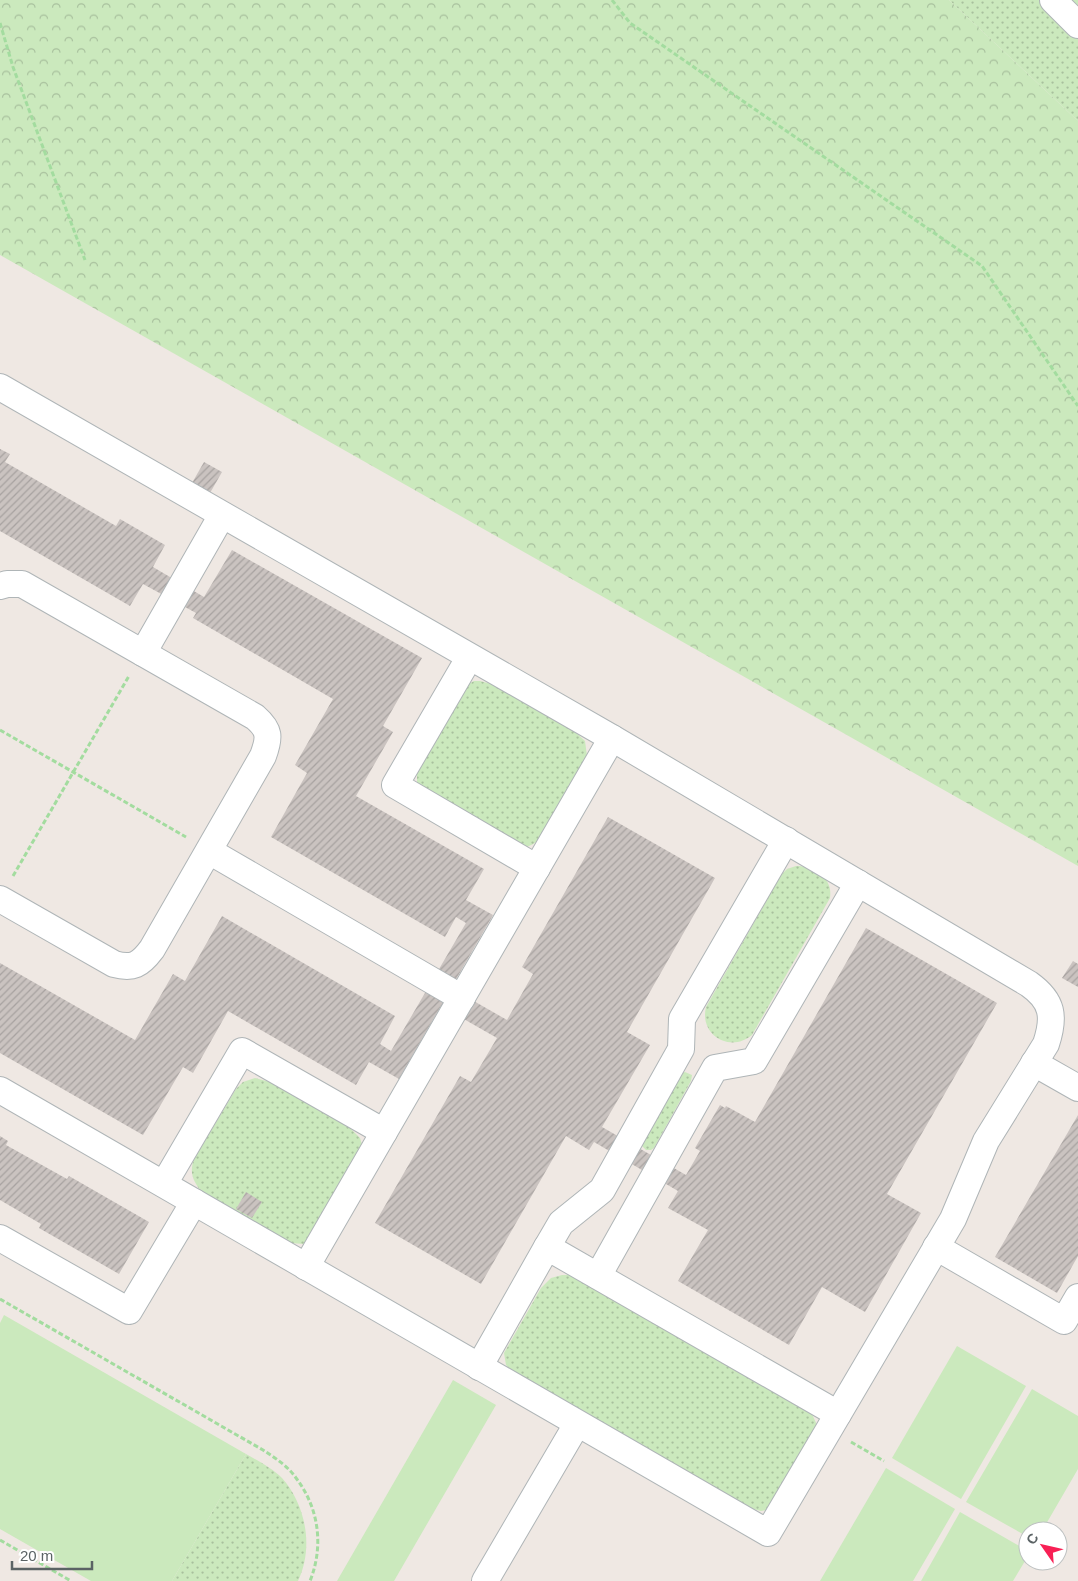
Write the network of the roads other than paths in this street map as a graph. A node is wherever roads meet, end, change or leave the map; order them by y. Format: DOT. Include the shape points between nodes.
graph roads {
  1 [pos="1052,0"];
  2 [pos="1078,25"];
  3 [pos="0,387"];
  4 [pos="222,515"];
  5 [pos="0,586"];
  6 [pos="143,653"];
  7 [pos="469,658"];
  8 [pos="612,738"];
  9 [pos="786,840"];
  10 [pos="209,851"];
  11 [pos="537,868"];
  12 [pos="858,883"];
  13 [pos="5,890"];
  14 [pos="462,998"];
  15 [pos="682,1049"];
  16 [pos="1034,1063"];
  17 [pos="715,1068"];
  18 [pos="1078,1088"];
  19 [pos="0,1090"];
  20 [pos="384,1132"];
  21 [pos="164,1184"];
  22 [pos="194,1202"];
  23 [pos="0,1238"];
  24 [pos="547,1247"];
  25 [pos="936,1247"];
  26 [pos="306,1267"];
  27 [pos="598,1276"];
  28 [pos="1078,1297"];
  29 [pos="479,1367"];
  30 [pos="833,1422"];
  31 [pos="577,1424"];
  32 [pos="485,1581"];
  1 -- 2 [label="lane"];
  3 -- 4 [label="lane"];
  4 -- 6 [label="lane"];
  4 -- 7 [label="lane"];
  5 -- 6 [label="lane" via="22,584"];
  6 -- 10 [label="lane" via="255,717 268,734 263,756"];
  7 -- 8 [label="lane"];
  7 -- 11 [label="lane" via="395,785"];
  8 -- 9 [label="lane"];
  8 -- 11 [label="lane"];
  9 -- 12 [label="lane"];
  9 -- 15 [label="lane" via="682,1019"];
  10 -- 13 [label="lane" via="152,949 136,965 114,964"];
  10 -- 14 [label="lane"];
  11 -- 14 [label="lane"];
  12 -- 16 [label="lane" via="1041,992 1052,1016 1046,1044"];
  12 -- 17 [label="lane" via="754,1061"];
  14 -- 20 [label="lane"];
  15 -- 17 [label="lane"];
  15 -- 24 [label="lane" via="602,1190 561,1223"];
  16 -- 18 [label="lane"];
  16 -- 25 [label="lane" via="986,1141 953,1219"];
  17 -- 27 [label="lane"];
  19 -- 21 [label="lane"];
  20 -- 21 [label="lane" via="242,1052"];
  20 -- 26 [label="lane"];
  21 -- 22 [label="lane"];
  22 -- 23 [label="lane" via="129,1311"];
  22 -- 26 [label="lane"];
  24 -- 27 [label="lane"];
  24 -- 29 [label="lane"];
  25 -- 28 [label="lane" via="1064,1321"];
  25 -- 30 [label="lane"];
  26 -- 29 [label="lane"];
  27 -- 30 [label="lane"];
  29 -- 31 [label="lane"];
  30 -- 31 [label="lane" via="768,1533"];
  31 -- 32 [label="lane"];
}
